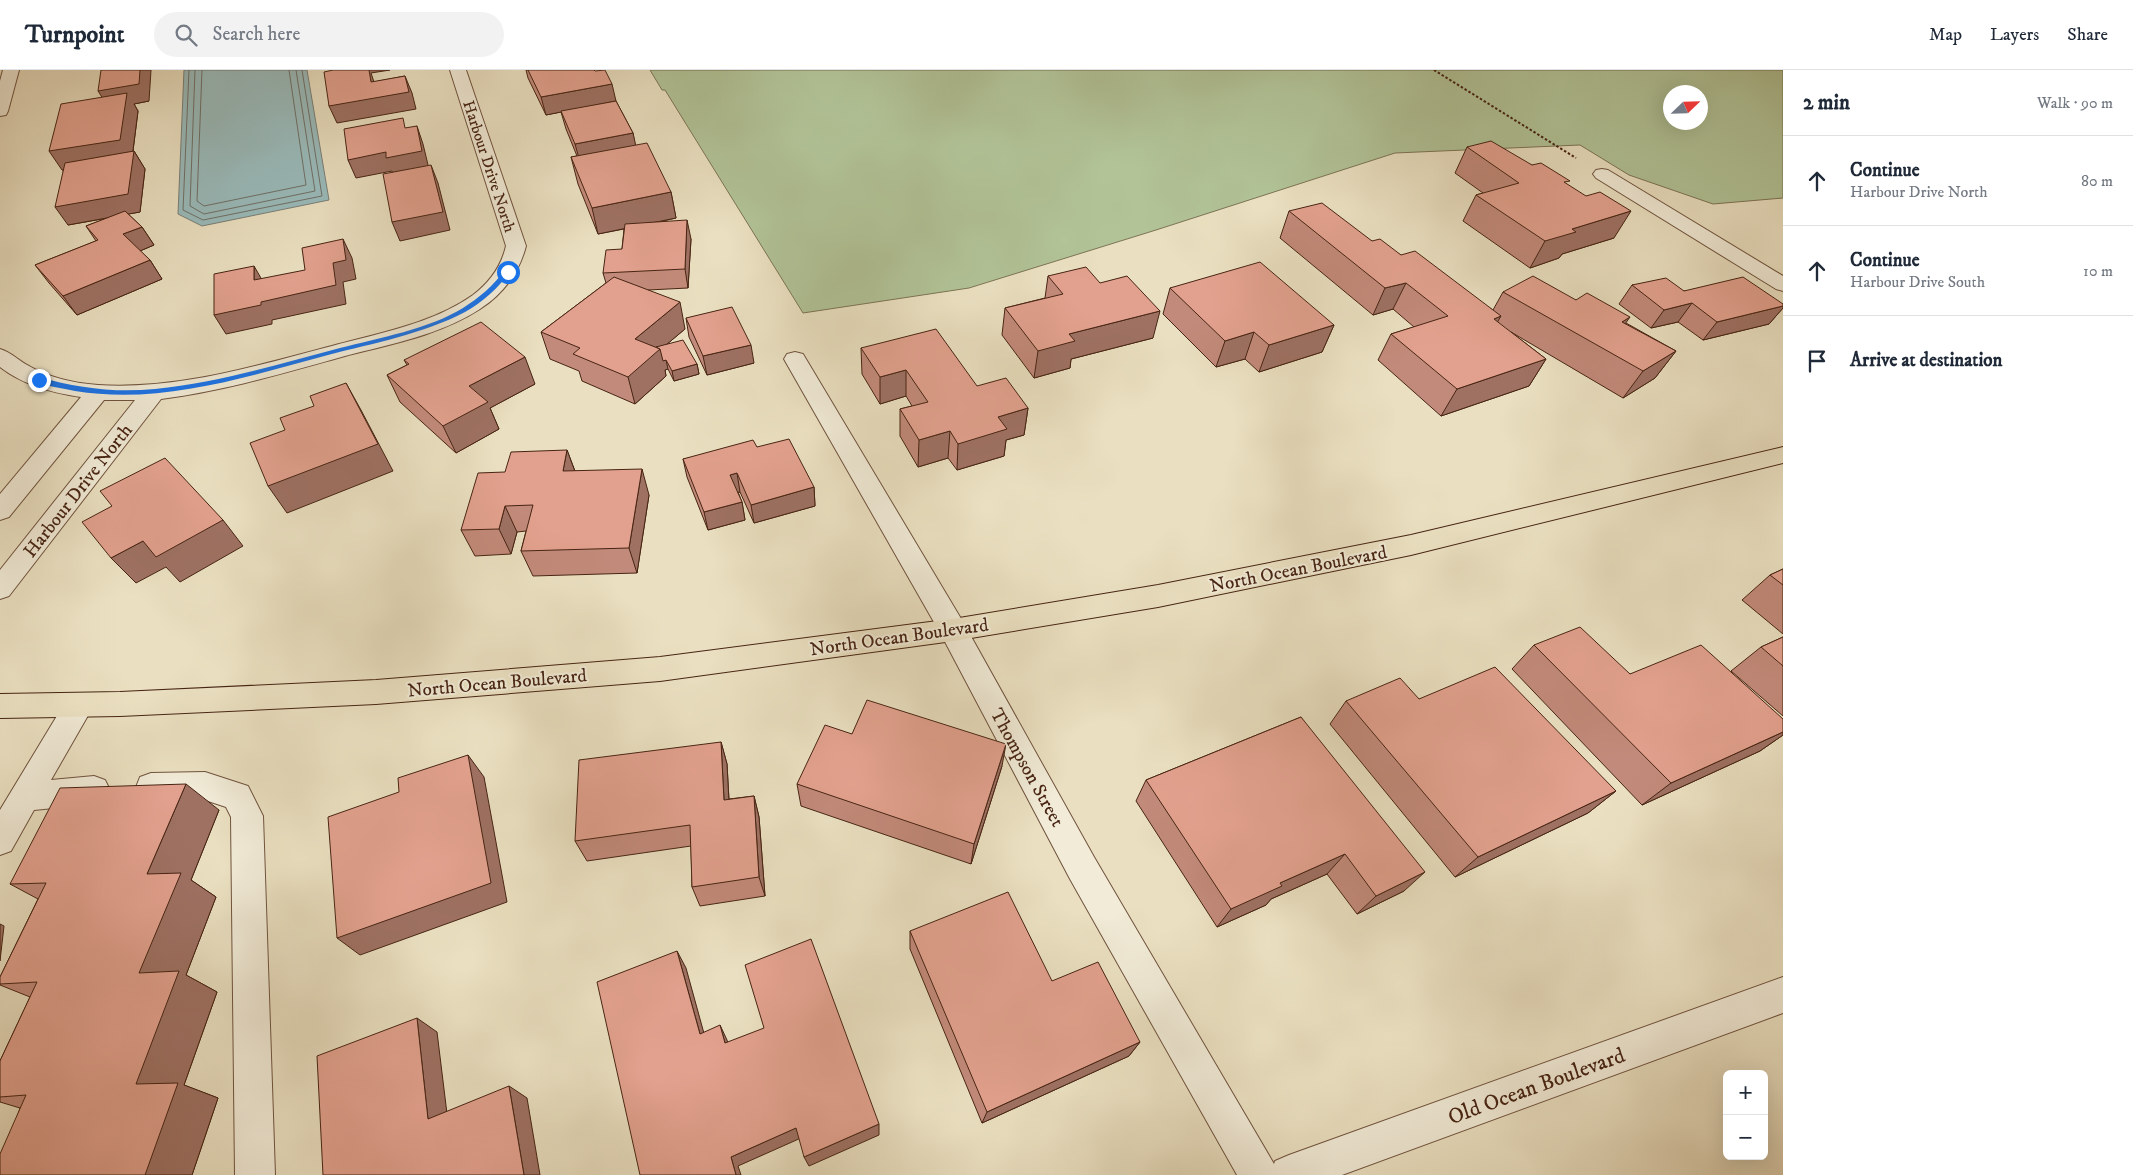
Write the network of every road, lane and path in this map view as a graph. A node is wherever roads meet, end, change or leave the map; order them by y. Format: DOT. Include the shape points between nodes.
graph roads {
  1 [pos="11,70"];
  2 [pos="458,70"];
  3 [pos="1434,70"];
  4 [pos="0,111"];
  5 [pos="1602,174"];
  6 [pos="1783,285"];
  7 [pos="0,356"];
  8 [pos="795,359"];
  9 [pos="98,392"];
  10 [pos="154,392"];
  11 [pos="1783,455"];
  12 [pos="0,511"];
  13 [pos="0,589"];
  14 [pos="953,630"];
  15 [pos="80,705"];
  16 [pos="0,706"];
  17 [pos="25,797"];
  18 [pos="0,840"];
  19 [pos="1783,995"];
  20 [pos="255,1175"];
  21 [pos="1259,1175"];
  22 [pos="1289,1175"];
  1 -- 4 [label="street"];
  2 -- 10 [label="street, Harbour Drive North" via="516,246 508,272 497,285 465,310 420,329 221,382"];
  3 -- 5 [label="path"];
  5 -- 6 [label="street"];
  7 -- 9 [label="street, Harbour Drive North" via="39,380"];
  8 -- 14 [label="street, Thompson Street"];
  9 -- 10 [label="street, Harbour Drive North"];
  9 -- 12 [label="street"];
  10 -- 13 [label="street, Harbour Drive North"];
  11 -- 14 [label="main road, North Ocean Boulevard" via="1411,545 1158,596"];
  14 -- 15 [label="main road, North Ocean Boulevard" via="660,669 376,692"];
  14 -- 21 [label="street, Thompson Street" via="1082,868"];
  15 -- 16 [label="main road, North Ocean Boulevard"];
  15 -- 17 [label="street"];
  17 -- 18 [label="street"];
  17 -- 20 [label="street" via="120,788 205,786 237,796 246,816"];
  19 -- 22 [label="street, Old Ocean Boulevard"];
}
